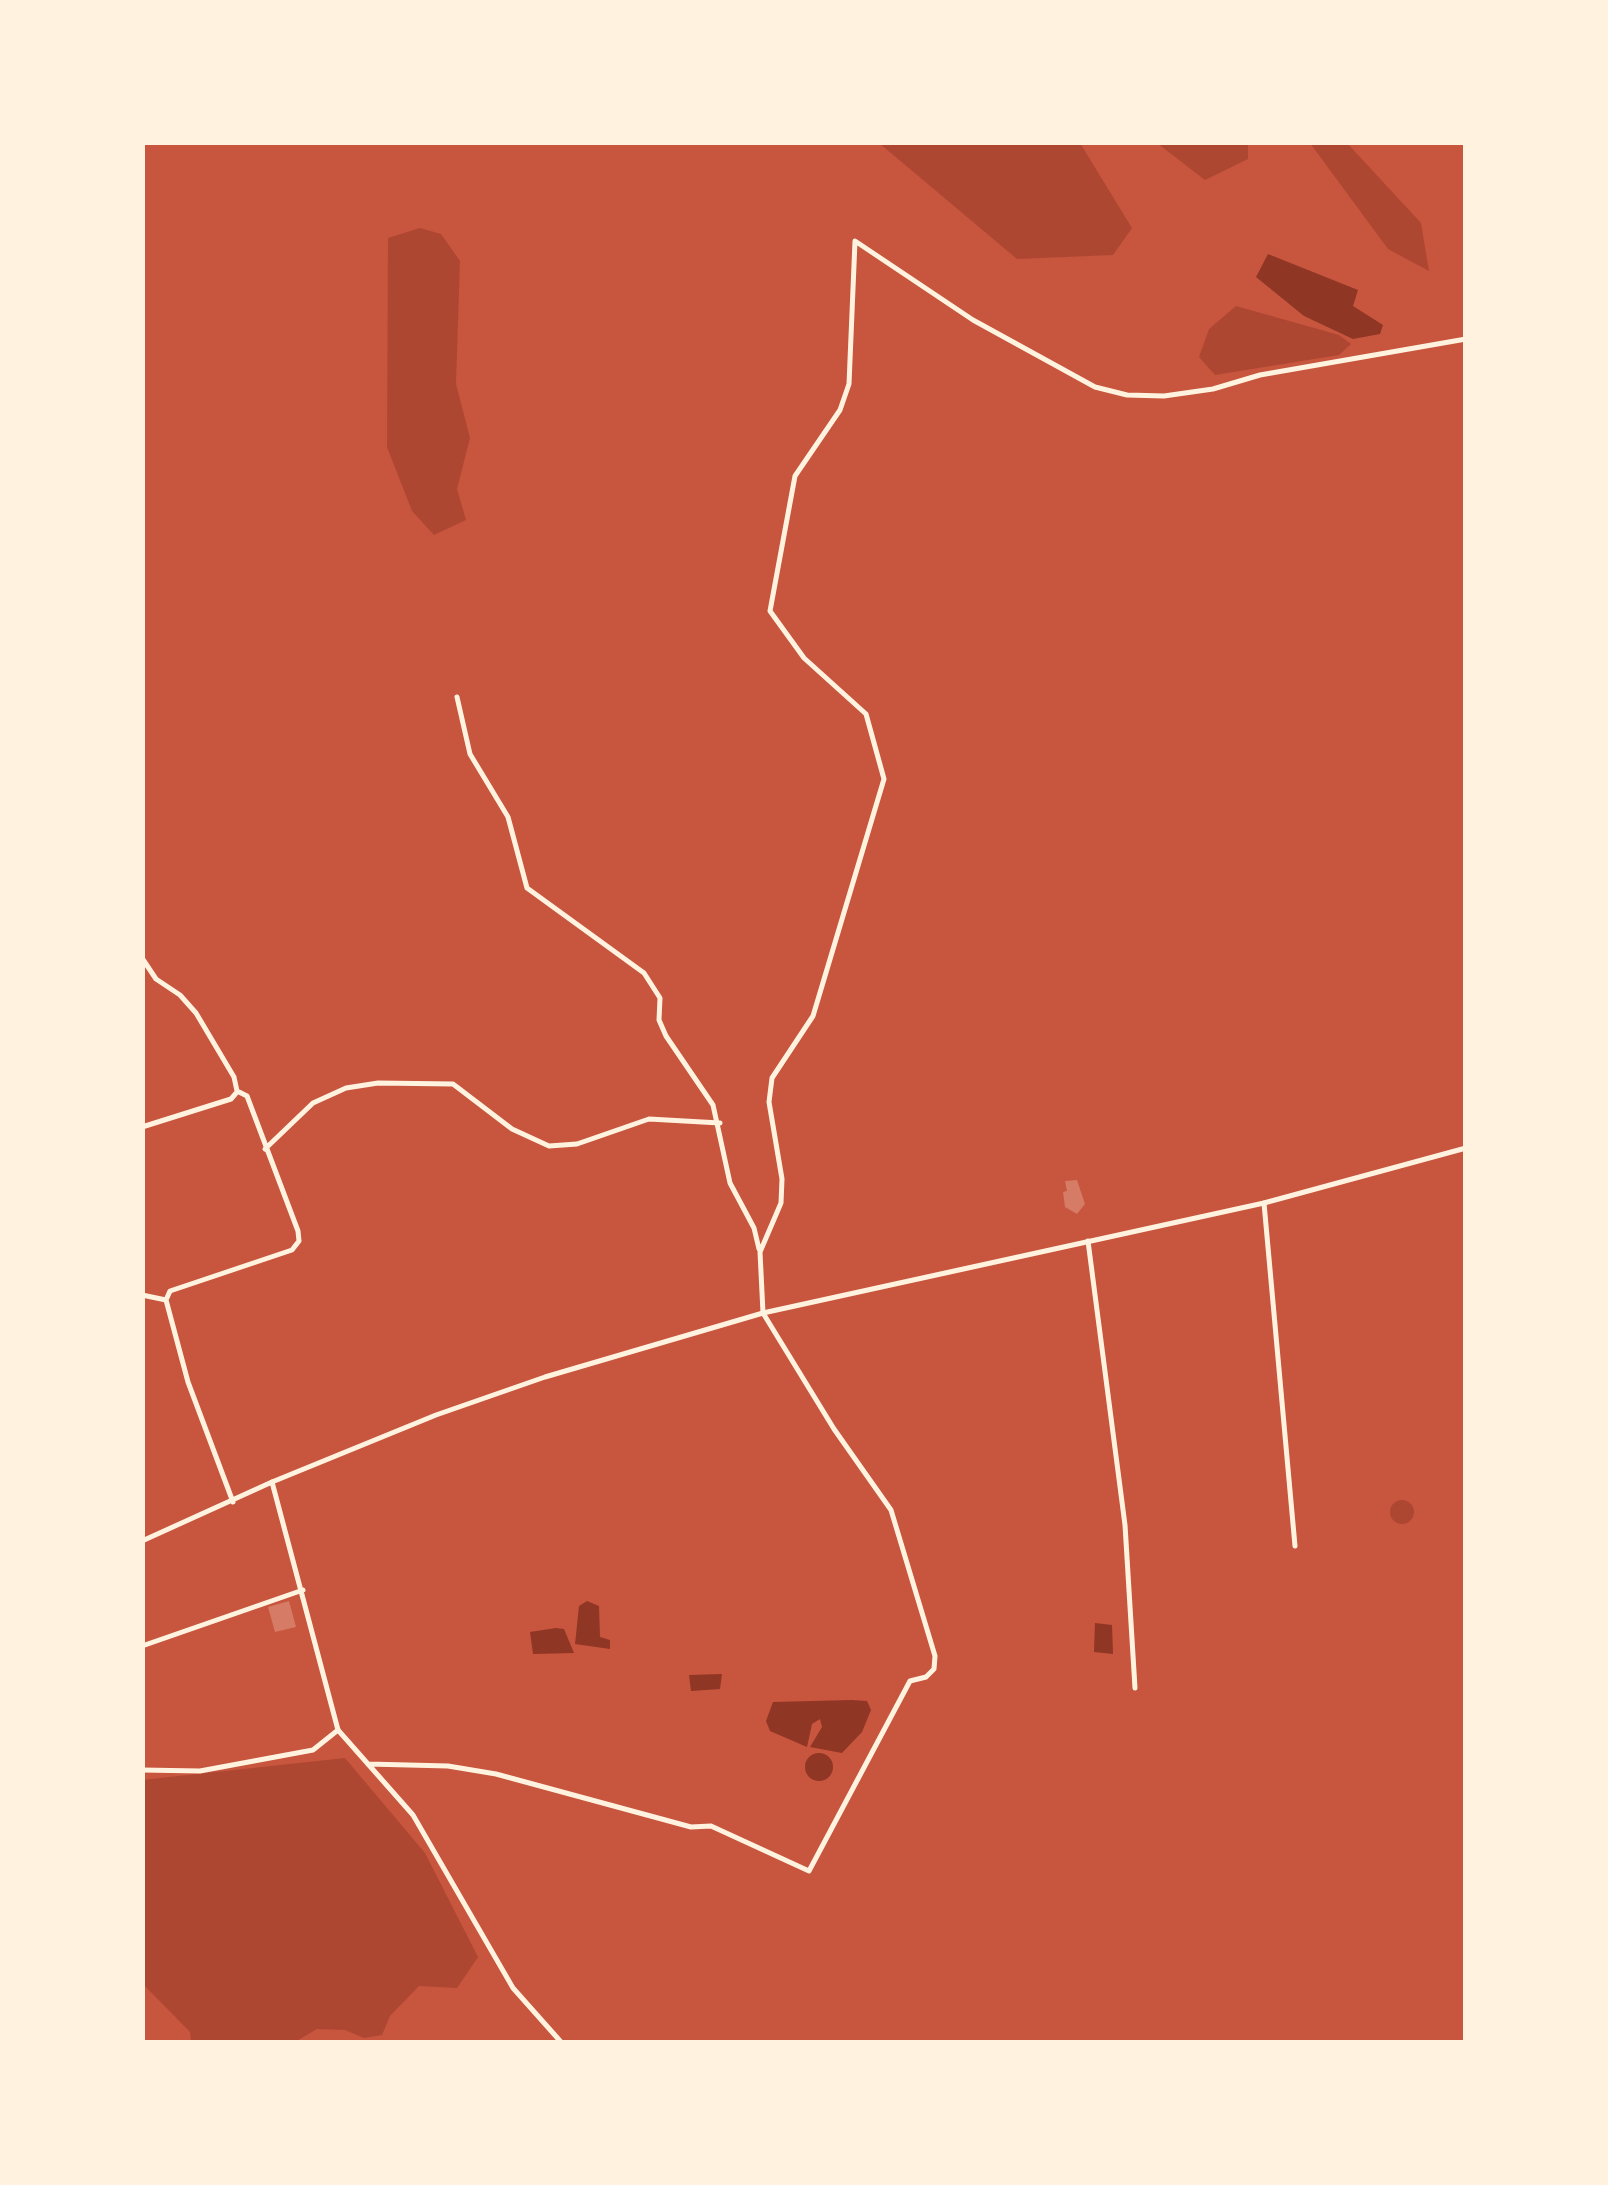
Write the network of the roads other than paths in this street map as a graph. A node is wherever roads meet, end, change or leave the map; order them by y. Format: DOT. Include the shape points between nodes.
graph roads {
  1 [pos="1466,339"];
  2 [pos="457,697"];
  3 [pos="142,958"];
  4 [pos="237,1092"];
  5 [pos="720,1123"];
  6 [pos="142,1127"];
  7 [pos="1466,1148"];
  8 [pos="265,1149"];
  9 [pos="1264,1203"];
  10 [pos="1088,1241"];
  11 [pos="760,1252"];
  12 [pos="143,1296"];
  13 [pos="166,1300"];
  14 [pos="763,1313"];
  15 [pos="272,1482"];
  16 [pos="232,1502"];
  17 [pos="142,1541"];
  18 [pos="1294,1546"];
  19 [pos="303,1590"];
  20 [pos="142,1646"];
  21 [pos="1136,1688"];
  22 [pos="338,1730"];
  23 [pos="368,1764"];
  24 [pos="142,1770"];
  25 [pos="561,2042"];
  1 -- 11 [label="street" via="1260,374 1213,389 1127,394 1095,387 973,320 855,241 849,384 840,410 795,476 770,611 804,658 866,714 884,779 813,1016 772,1078 781,1203"];
  2 -- 5 [label="street" via="470,754 508,817 527,888 644,972 660,998 658,1020 666,1036"];
  3 -- 4 [label="street" via="156,980 196,1014"];
  4 -- 6 [label="street"];
  4 -- 8 [label="street" via="247,1096"];
  5 -- 8 [label="street" via="649,1119 577,1144 549,1146 532,1142 453,1084 378,1083 313,1103"];
  5 -- 11 [label="street" via="730,1182"];
  7 -- 9 [label="street"];
  8 -- 13 [label="street" via="299,1242 170,1291"];
  9 -- 10 [label="street"];
  9 -- 18 [label="street"];
  10 -- 14 [label="street"];
  10 -- 21 [label="street" via="1125,1524"];
  11 -- 14 [label="street"];
  12 -- 13 [label="street"];
  13 -- 16 [label="street"];
  14 -- 15 [label="street" via="509,1390"];
  14 -- 23 [label="street" via="891,1510 936,1656 926,1677 910,1681 809,1871 711,1826 496,1774"];
  15 -- 16 [label="street"];
  15 -- 19 [label="street"];
  16 -- 17 [label="street"];
  19 -- 20 [label="street"];
  19 -- 22 [label="street"];
  22 -- 23 [label="street"];
  22 -- 24 [label="street" via="313,1750 200,1771"];
  23 -- 25 [label="street" via="413,1816 513,1988"];
}
